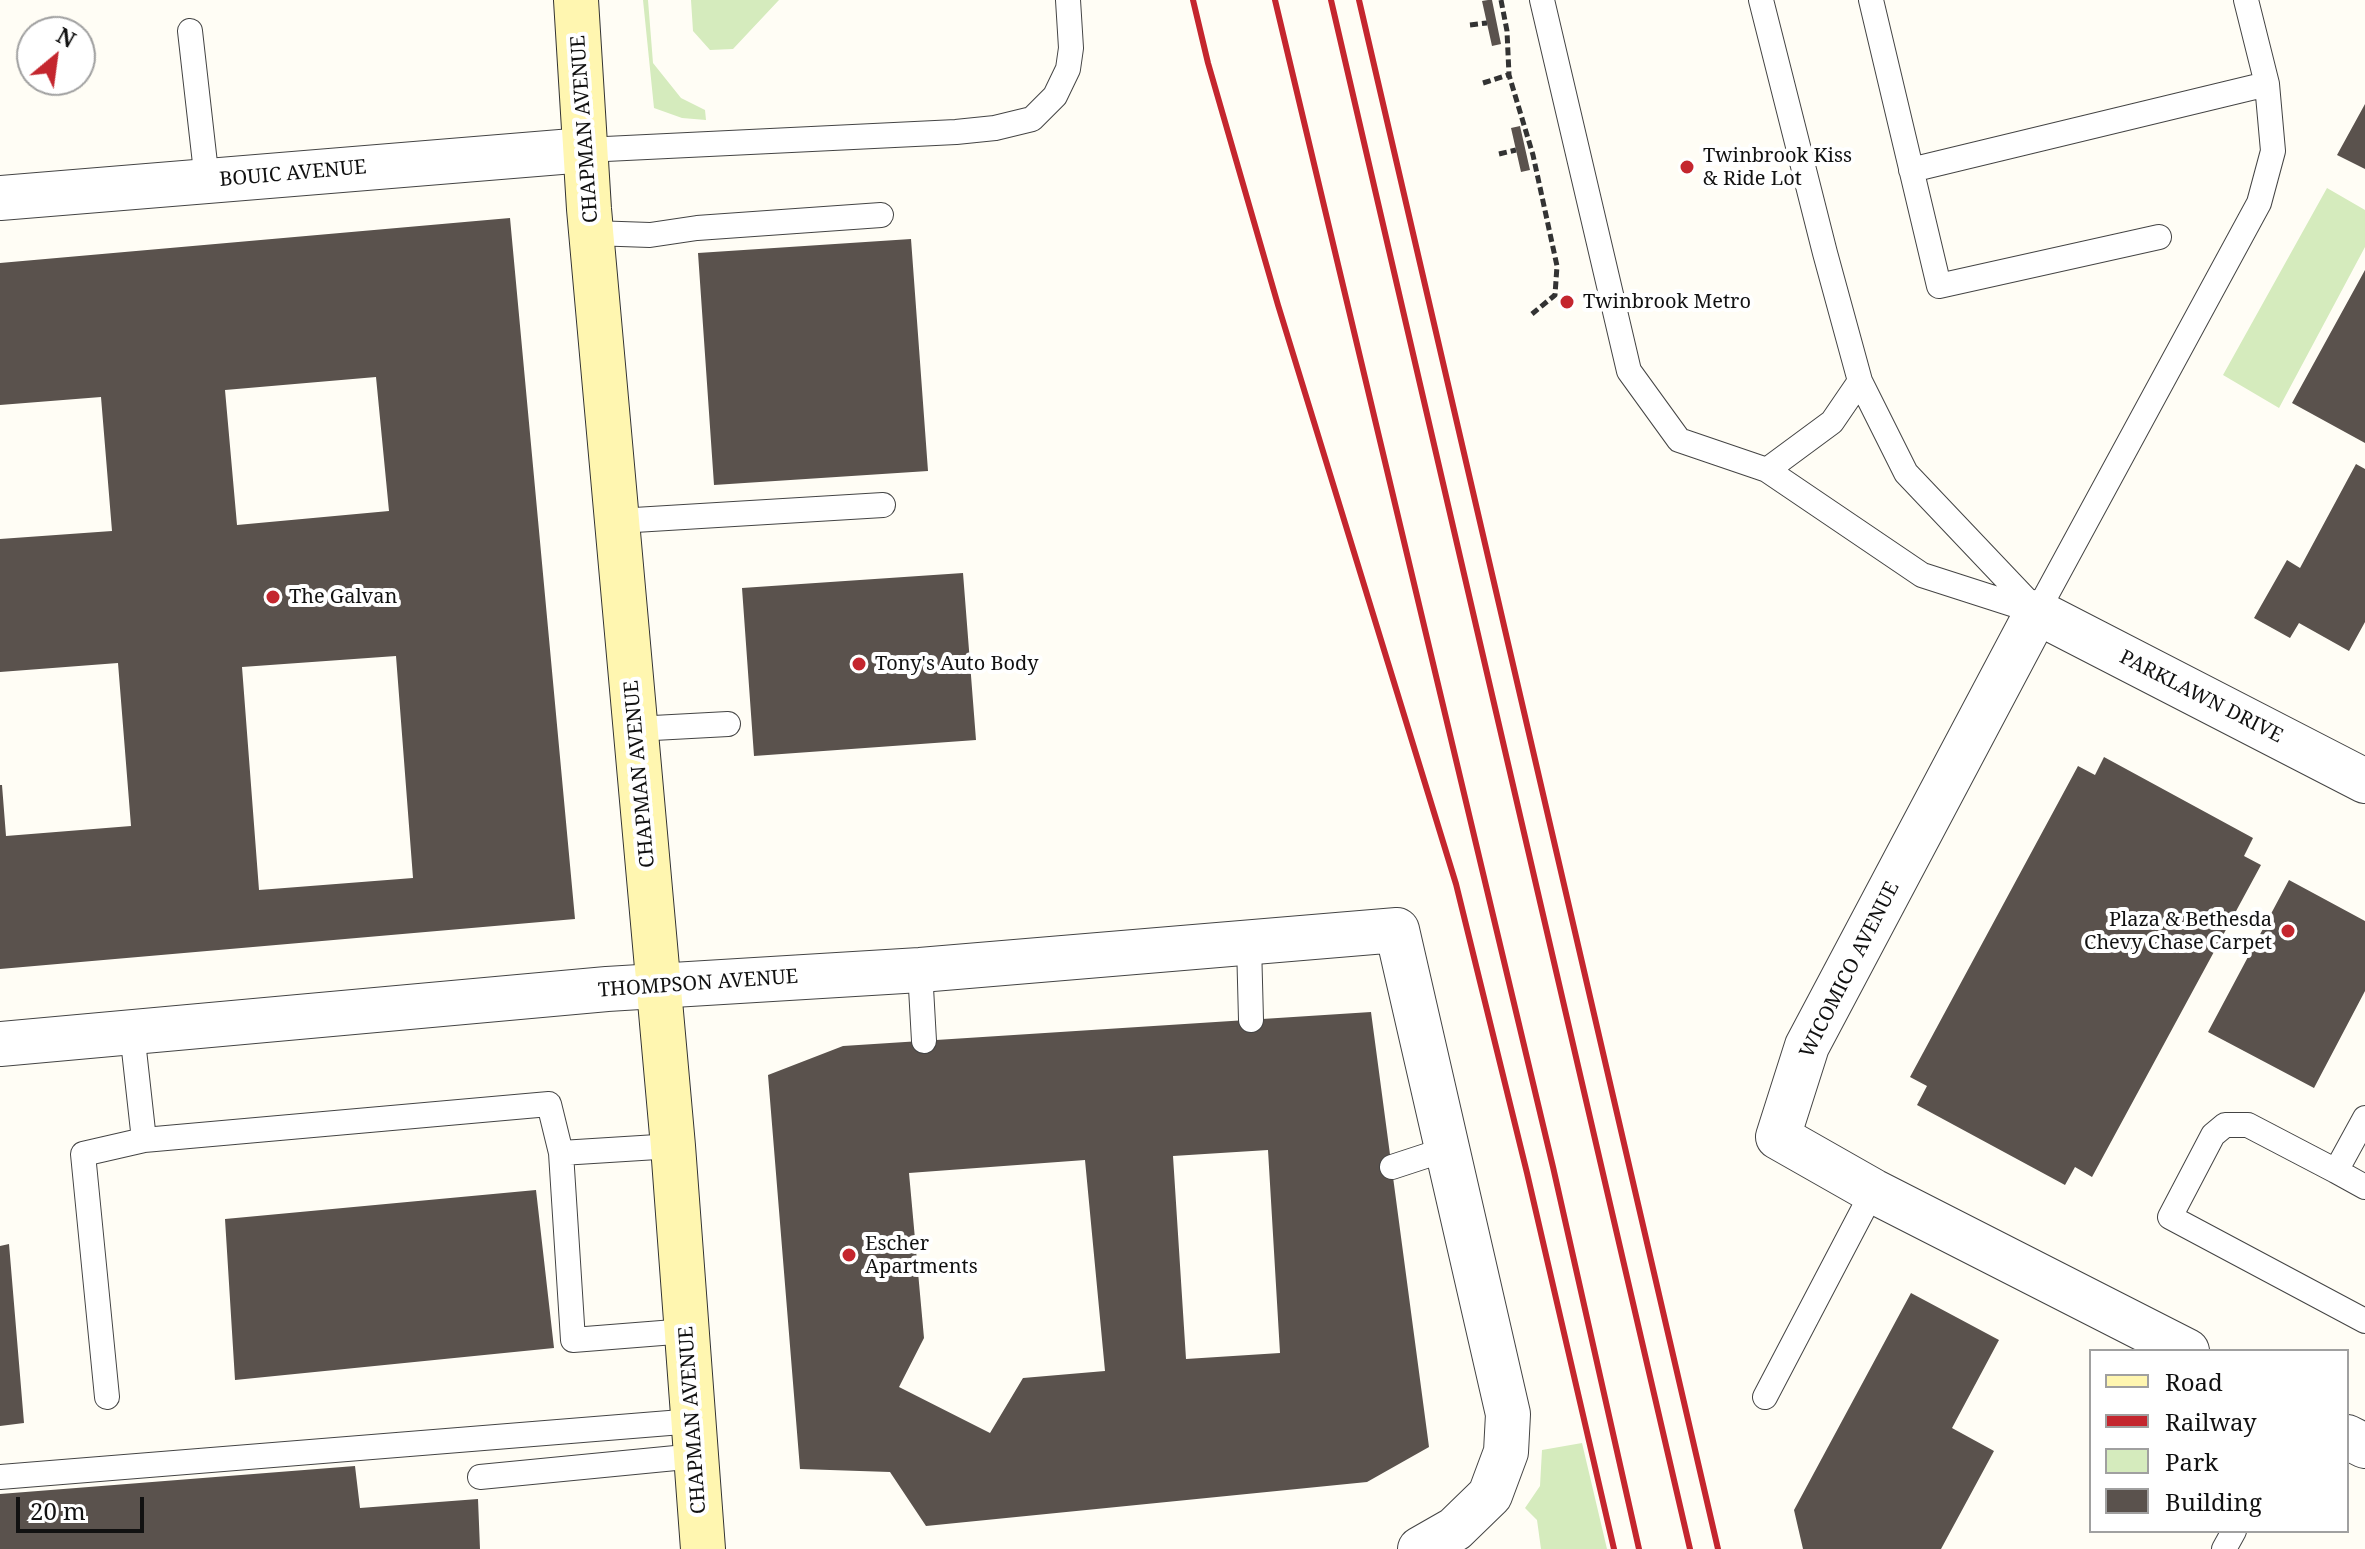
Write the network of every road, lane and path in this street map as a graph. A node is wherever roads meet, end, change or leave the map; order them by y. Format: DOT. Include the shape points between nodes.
graph roads {
  1 [pos="576,0"];
  2 [pos="1068,0"];
  3 [pos="1501,0"];
  4 [pos="1542,0"];
  5 [pos="1761,0"];
  6 [pos="1871,0"];
  7 [pos="2246,0"];
  8 [pos="1487,23"];
  9 [pos="1470,25"];
  10 [pos="190,31"];
  11 [pos="1509,75"];
  12 [pos="1483,83"];
  13 [pos="2267,84"];
  14 [pos="585,150"];
  15 [pos="1516,150"];
  16 [pos="1499,154"];
  17 [pos="1911,170"];
  18 [pos="207,181"];
  19 [pos="0,198"];
  20 [pos="881,215"];
  21 [pos="592,233"];
  22 [pos="2159,237"];
  23 [pos="1532,314"];
  24 [pos="1860,381"];
  25 [pos="1767,470"];
  26 [pos="883,505"];
  27 [pos="618,521"];
  28 [pos="2037,612"];
  29 [pos="728,724"];
  30 [pos="635,729"];
  31 [pos="2365,781"];
  32 [pos="1249,944"];
  33 [pos="920,970"];
  34 [pos="658,986"];
  35 [pos="1251,1020"];
  36 [pos="132,1032"];
  37 [pos="924,1041"];
  38 [pos="0,1044"];
  39 [pos="2365,1118"];
  40 [pos="144,1140"];
  41 [pos="673,1146"];
  42 [pos="1447,1149"];
  43 [pos="561,1153"];
  44 [pos="1392,1167"];
  45 [pos="2336,1171"];
  46 [pos="2365,1187"];
  47 [pos="1873,1191"];
  48 [pos="2365,1321"];
  49 [pos="687,1331"];
  50 [pos="2183,1349"];
  51 [pos="107,1397"];
  52 [pos="1765,1397"];
  53 [pos="695,1439"];
  54 [pos="0,1477"];
  55 [pos="480,1477"];
  56 [pos="703,1549"];
  57 [pos="1420,1549"];
  1 -- 14 [label="street, CHAPMAN AVENUE"];
  2 -- 14 [label="lane" via="1068,69 1055,96 1032,119 956,132"];
  3 -- 11 [label="path"];
  4 -- 25 [label="lane" via="1629,371 1679,440"];
  5 -- 24 [label="lane"];
  6 -- 17 [label="lane"];
  7 -- 13 [label="lane"];
  8 -- 9 [label="path"];
  10 -- 18 [label="lane"];
  11 -- 12 [label="path"];
  11 -- 23 [label="path" via="1557,266 1555,295"];
  13 -- 17 [label="lane"];
  13 -- 28 [label="lane" via="2273,151 2259,203"];
  14 -- 18 [label="street, BOUIC AVENUE"];
  14 -- 21 [label="street, CHAPMAN AVENUE"];
  15 -- 16 [label="path"];
  17 -- 22 [label="lane" via="1939,286"];
  18 -- 19 [label="street, BOUIC AVENUE"];
  20 -- 21 [label="lane" via="650,235"];
  21 -- 27 [label="street, CHAPMAN AVENUE"];
  24 -- 25 [label="lane" via="1832,422"];
  24 -- 28 [label="lane" via="1906,473"];
  25 -- 28 [label="lane" via="1922,575"];
  26 -- 27 [label="lane"];
  27 -- 30 [label="street, CHAPMAN AVENUE"];
  28 -- 31 [label="street, PARKLAWN DRIVE"];
  28 -- 47 [label="street, WICOMICO AVENUE" via="1807,1046 1778,1137"];
  29 -- 30 [label="lane"];
  30 -- 34 [label="street, CHAPMAN AVENUE"];
  32 -- 33 [label="street, THOMPSON AVENUE"];
  32 -- 35 [label="lane"];
  32 -- 42 [label="street, THOMPSON AVENUE" via="1397,930"];
  33 -- 34 [label="street, THOMPSON AVENUE"];
  33 -- 37 [label="lane"];
  34 -- 36 [label="street, THOMPSON AVENUE"];
  34 -- 41 [label="street, CHAPMAN AVENUE"];
  36 -- 38 [label="street, THOMPSON AVENUE"];
  36 -- 40 [label="lane"];
  39 -- 45 [label="lane"];
  40 -- 43 [label="lane" via="549,1104"];
  40 -- 51 [label="lane" via="83,1154"];
  41 -- 43 [label="lane"];
  41 -- 49 [label="street, CHAPMAN AVENUE"];
  42 -- 44 [label="lane"];
  42 -- 57 [label="street" via="1508,1414 1506,1452 1490,1495 1455,1529"];
  43 -- 49 [label="lane" via="573,1340"];
  45 -- 46 [label="lane"];
  45 -- 48 [label="lane" via="2248,1125 2225,1125 2213,1135 2170,1217"];
  47 -- 50 [label="street, WICOMICO AVENUE"];
  47 -- 52 [label="lane"];
  49 -- 53 [label="street, CHAPMAN AVENUE"];
  53 -- 54 [label="lane"];
  53 -- 55 [label="lane"];
  53 -- 56 [label="street, CHAPMAN AVENUE"];
}
